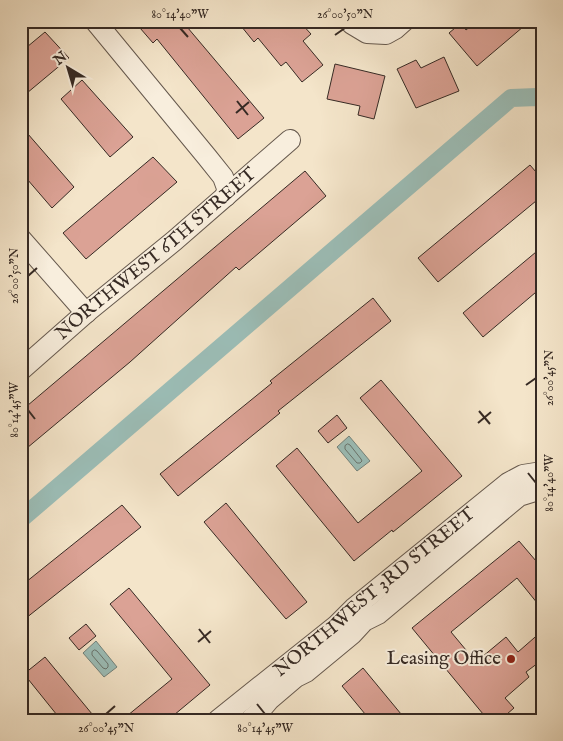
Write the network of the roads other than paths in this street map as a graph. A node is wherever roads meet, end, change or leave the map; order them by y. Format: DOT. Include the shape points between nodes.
graph roads {
  1 [pos="95,21"];
  2 [pos="349,21"];
  3 [pos="404,21"];
  4 [pos="290,140"];
  5 [pos="226,196"];
  6 [pos="21,239"];
  7 [pos="86,314"];
  8 [pos="21,370"];
  9 [pos="540,478"];
  10 [pos="218,720"];
  11 [pos="250,720"];
  1 -- 5 [label="street" via="222,177 227,188"];
  2 -- 3 [label="street" via="367,33 386,34"];
  4 -- 5 [label="street, NORTHWEST 6TH STREET"];
  5 -- 7 [label="street, NORTHWEST 6TH STREET"];
  6 -- 7 [label="street"];
  7 -- 8 [label="street, NORTHWEST 6TH STREET"];
  9 -- 10 [label="street, NORTHWEST 3RD STREET" via="523,475 508,483"];
  9 -- 11 [label="street, NORTHWEST 3RD STREET" via="535,491 519,496 378,614 364,621 296,677"];
}
